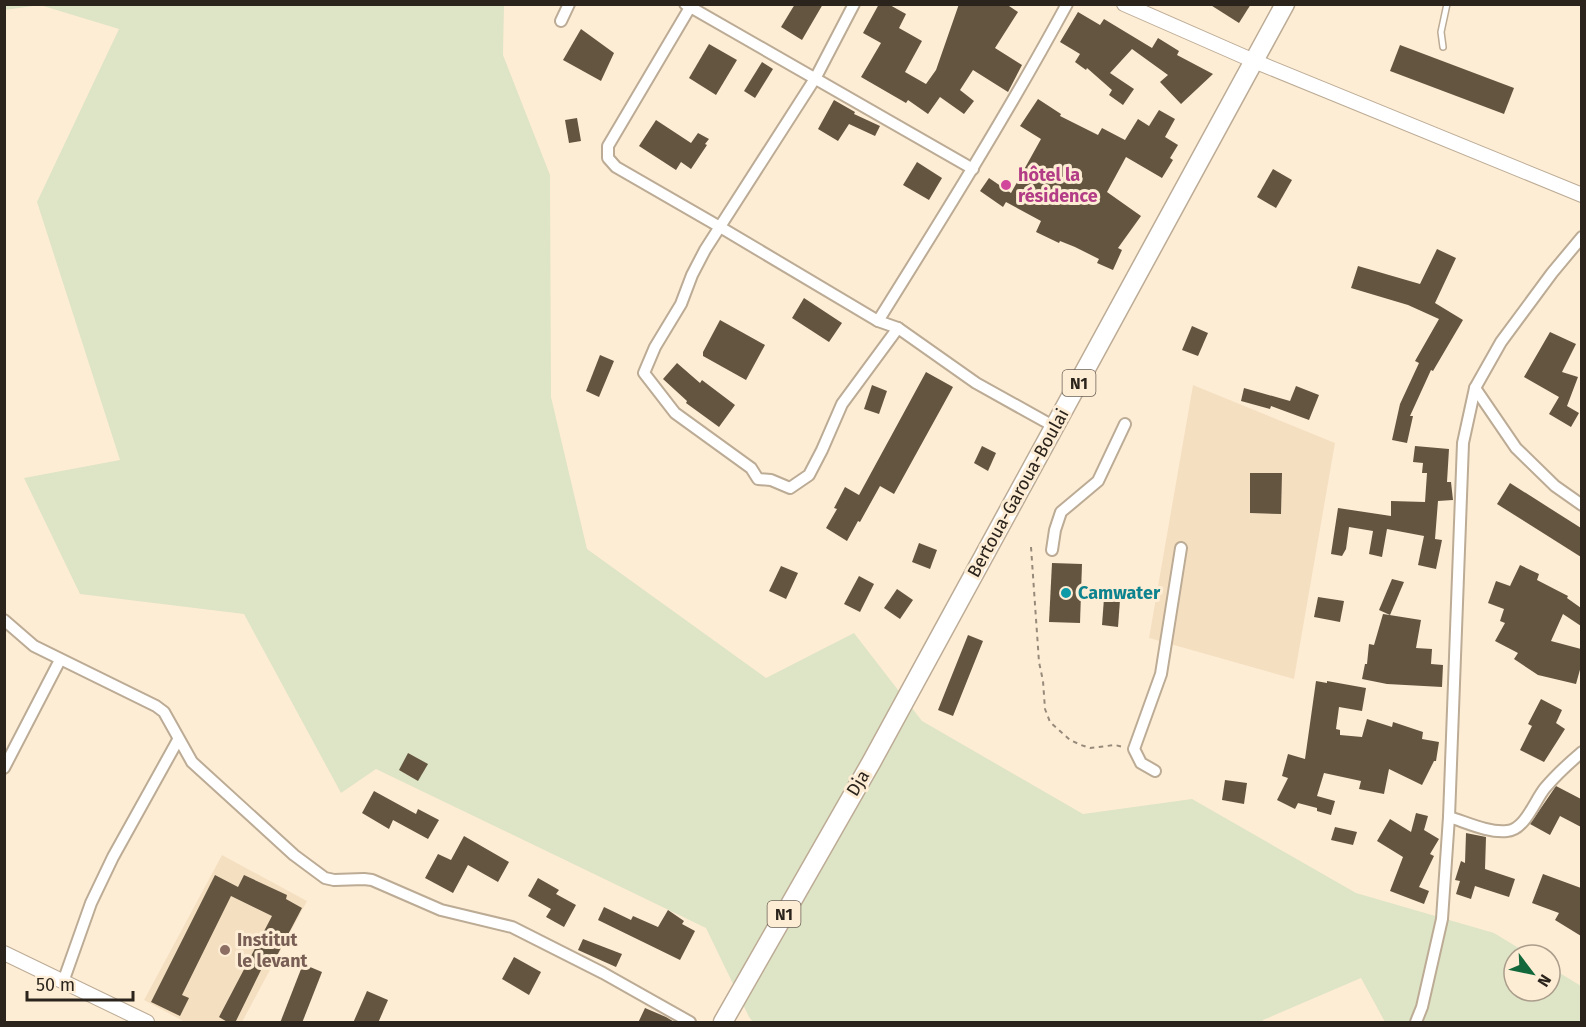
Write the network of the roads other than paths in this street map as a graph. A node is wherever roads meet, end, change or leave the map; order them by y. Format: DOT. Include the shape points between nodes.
graph roads {
  1 [pos="569,4"];
  2 [pos="854,4"];
  3 [pos="1067,4"];
  4 [pos="1124,4"];
  5 [pos="1285,4"];
  6 [pos="1447,4"];
  7 [pos="689,6"];
  8 [pos="561,21"];
  9 [pos="1443,47"];
  10 [pos="1254,61"];
  11 [pos="816,77"];
  12 [pos="973,168"];
  13 [pos="1581,195"];
  14 [pos="720,226"];
  15 [pos="1581,237"];
  16 [pos="878,321"];
  17 [pos="898,328"];
  18 [pos="1474,388"];
  19 [pos="1125,424"];
  20 [pos="1055,427"];
  21 [pos="1581,505"];
  22 [pos="1181,548"];
  23 [pos="1052,550"];
  24 [pos="4,620"];
  25 [pos="60,660"];
  26 [pos="178,740"];
  27 [pos="1581,752"];
  28 [pos="872,761"];
  29 [pos="4,768"];
  30 [pos="1155,771"];
  31 [pos="1449,817"];
  32 [pos="4,953"];
  33 [pos="63,982"];
  34 [pos="147,1023"];
  35 [pos="690,1023"];
  36 [pos="723,1023"];
  37 [pos="1416,1023"];
  1 -- 8 [label="street"];
  2 -- 11 [label="street"];
  3 -- 12 [label="street"];
  4 -- 10 [label="street"];
  5 -- 10 [label="highway, Bertoua-Garoua-Boulai / N1"];
  6 -- 9 [label="lane" via="1441,32"];
  7 -- 11 [label="street"];
  7 -- 14 [label="street" via="608,146 608,158 616,167"];
  10 -- 13 [label="street"];
  10 -- 20 [label="highway, Bertoua-Garoua-Boulai / N1"];
  11 -- 12 [label="street"];
  11 -- 14 [label="street"];
  12 -- 16 [label="street"];
  14 -- 16 [label="street"];
  14 -- 17 [label="street" via="644,373 675,413 751,468 758,479 790,488 809,475 842,404"];
  15 -- 18 [label="street" via="1501,342"];
  16 -- 17 [label="street"];
  17 -- 20 [label="street" via="976,383"];
  18 -- 21 [label="street" via="1516,448"];
  18 -- 31 [label="street" via="1463,443"];
  19 -- 23 [label="street" via="1098,481 1061,512"];
  20 -- 28 [label="highway, Bertoua-Garoua-Boulai / N1"];
  22 -- 30 [label="street" via="1161,674 1134,749 1141,763"];
  24 -- 25 [label="street" via="34,646"];
  25 -- 26 [label="street" via="156,706 164,712"];
  25 -- 29 [label="street"];
  26 -- 33 [label="street" via="113,856 91,903"];
  26 -- 35 [label="street" via="210,780 325,878 372,880 441,910 512,927"];
  27 -- 31 [label="street" via="1544,789 1514,830 1492,830"];
  28 -- 36 [label="highway, Dja / N1"];
  31 -- 37 [label="street" via="1442,919"];
  32 -- 33 [label="street"];
  33 -- 34 [label="street"];
}
